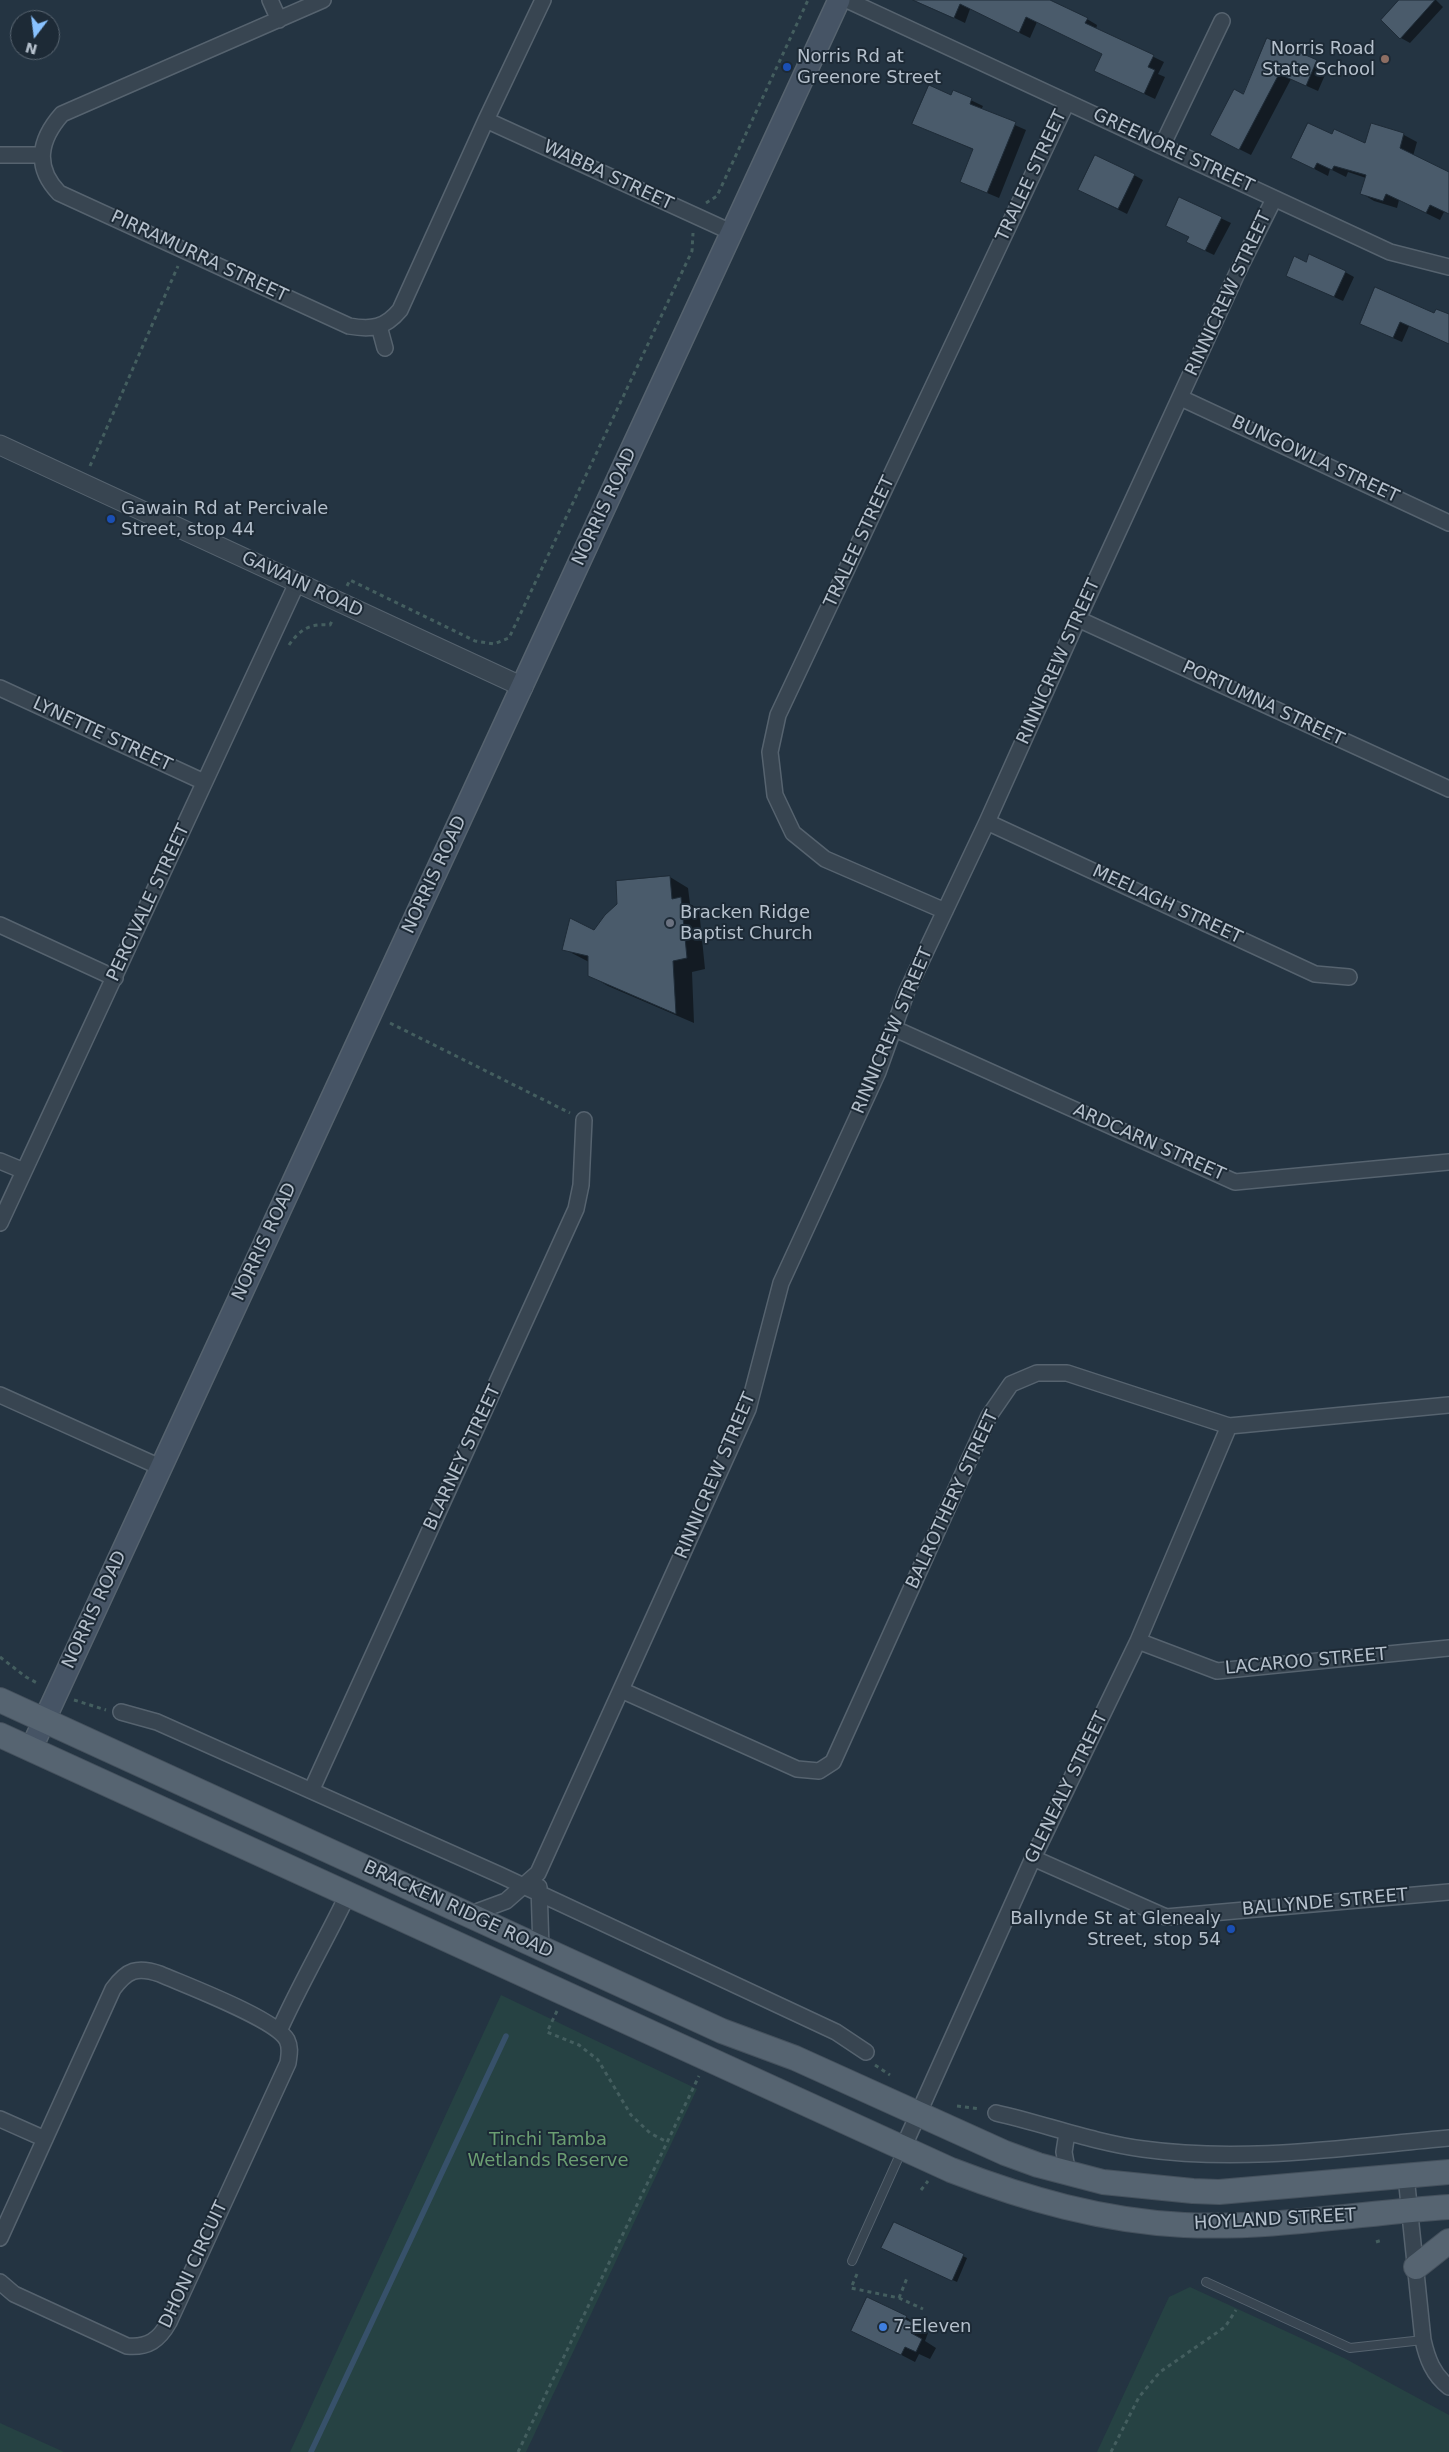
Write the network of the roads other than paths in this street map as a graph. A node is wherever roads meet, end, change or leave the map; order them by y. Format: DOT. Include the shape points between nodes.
graph roads {
  1 [pos="270,0"];
  2 [pos="323,0"];
  3 [pos="543,0"];
  4 [pos="839,0"];
  5 [pos="847,0"];
  6 [pos="278,20"];
  7 [pos="1222,21"];
  8 [pos="1067,102"];
  9 [pos="486,120"];
  10 [pos="1162,146"];
  11 [pos="0,155"];
  12 [pos="41,156"];
  13 [pos="1274,199"];
  14 [pos="731,232"];
  15 [pos="1449,268"];
  16 [pos="379,326"];
  17 [pos="385,348"];
  18 [pos="1180,398"];
  19 [pos="0,445"];
  20 [pos="1449,523"];
  21 [pos="297,583"];
  22 [pos="1078,619"];
  23 [pos="522,687"];
  24 [pos="0,688"];
  25 [pos="204,782"];
  26 [pos="1449,789"];
  27 [pos="987,822"];
  28 [pos="945,911"];
  29 [pos="0,925"];
  30 [pos="1349,977"];
  31 [pos="115,978"];
  32 [pos="893,1028"];
  33 [pos="584,1120"];
  34 [pos="0,1161"];
  35 [pos="1449,1162"];
  36 [pos="24,1172"];
  37 [pos="0,1223"];
  38 [pos="0,1395"];
  39 [pos="1449,1405"];
  40 [pos="1228,1426"];
  41 [pos="160,1467"];
  42 [pos="1138,1641"];
  43 [pos="1449,1648"];
  44 [pos="621,1690"];
  45 [pos="0,1700"];
  46 [pos="121,1712"];
  47 [pos="45,1719"];
  48 [pos="0,1735"];
  49 [pos="31,1749"];
  50 [pos="312,1789"];
  51 [pos="1033,1858"];
  52 [pos="538,1873"];
  53 [pos="524,1887"];
  54 [pos="1449,1892"];
  55 [pos="348,1894"];
  56 [pos="540,1895"];
  57 [pos="468,1914"];
  58 [pos="541,1948"];
  59 [pos="279,2031"];
  60 [pos="866,2052"];
  61 [pos="996,2113"];
  62 [pos="918,2114"];
  63 [pos="0,2119"];
  64 [pos="1067,2133"];
  65 [pos="1449,2138"];
  66 [pos="45,2139"];
  67 [pos="903,2148"];
  68 [pos="1449,2172"];
  69 [pos="1068,2174"];
  70 [pos="1406,2176"];
  71 [pos="1449,2207"];
  72 [pos="1410,2210"];
  73 [pos="0,2238"];
  74 [pos="1449,2242"];
  75 [pos="852,2261"];
  76 [pos="1416,2267"];
  77 [pos="0,2282"];
  78 [pos="1206,2282"];
  79 [pos="1423,2340"];
  80 [pos="1449,2386"];
  1 -- 6 [label="street"];
  2 -- 6 [label="street"];
  3 -- 9 [label="street"];
  4 -- 14 [label="main road, NORRIS ROAD"];
  5 -- 8 [label="street, GREENORE STREET"];
  6 -- 12 [label="street" via="62,114 53,124"];
  7 -- 10 [label="street"];
  8 -- 10 [label="street, GREENORE STREET"];
  8 -- 28 [label="street, TRALEE STREET" via="778,715 770,752 775,795 793,833 825,859"];
  9 -- 14 [label="street, WABBA STREET"];
  9 -- 16 [label="street" via="400,310 390,322"];
  10 -- 13 [label="street, GREENORE STREET"];
  11 -- 12 [label="street"];
  12 -- 16 [label="street, PIRRAMURRA STREET" via="49,183 59,193 349,326 365,329"];
  13 -- 15 [label="street, GREENORE STREET" via="1390,252"];
  13 -- 18 [label="street, RINNICREW STREET"];
  14 -- 23 [label="main road, NORRIS ROAD"];
  16 -- 17 [label="street"];
  18 -- 20 [label="street, BUNGOWLA STREET"];
  18 -- 22 [label="street, RINNICREW STREET"];
  19 -- 21 [label="street, GAWAIN ROAD"];
  21 -- 23 [label="street, GAWAIN ROAD"];
  21 -- 25 [label="street, PERCIVALE STREET"];
  22 -- 26 [label="street, PORTUMNA STREET"];
  22 -- 27 [label="street, RINNICREW STREET"];
  23 -- 41 [label="main road, NORRIS ROAD"];
  24 -- 25 [label="street, LYNETTE STREET"];
  25 -- 31 [label="street, PERCIVALE STREET"];
  27 -- 28 [label="street, RINNICREW STREET"];
  27 -- 30 [label="street, MEELAGH STREET" via="1315,974"];
  28 -- 32 [label="street, RINNICREW STREET"];
  29 -- 31 [label="street"];
  31 -- 36 [label="street, PERCIVALE STREET"];
  32 -- 35 [label="street, ARDCARN STREET" via="1235,1182"];
  32 -- 44 [label="street, RINNICREW STREET" via="878,1072 781,1283 748,1409"];
  33 -- 50 [label="street, BLARNEY STREET" via="581,1185 576,1209"];
  34 -- 36 [label="street"];
  36 -- 37 [label="street, PERCIVALE STREET"];
  38 -- 41 [label="street"];
  39 -- 40 [label="street, BALROTHERY STREET"];
  40 -- 42 [label="street, GLENEALY STREET"];
  40 -- 44 [label="street, BALROTHERY STREET" via="1067,1373 1037,1373 1011,1384 990,1416 842,1746 833,1762 818,1771 797,1769"];
  41 -- 47 [label="main road, NORRIS ROAD"];
  42 -- 43 [label="street, LACAROO STREET" via="1217,1671"];
  42 -- 51 [label="street, GLENEALY STREET"];
  44 -- 52 [label="street, RINNICREW STREET"];
  45 -- 47 [label="main road, BRACKEN RIDGE ROAD"];
  46 -- 50 [label="street" via="157,1722"];
  47 -- 49 [label="main road, NORRIS ROAD"];
  47 -- 57 [label="main road, BRACKEN RIDGE ROAD"];
  48 -- 49 [label="main road, BRACKEN RIDGE ROAD"];
  49 -- 55 [label="main road, BRACKEN RIDGE ROAD"];
  50 -- 53 [label="street"];
  51 -- 54 [label="street, BALLYNDE STREET" via="1166,1917"];
  51 -- 62 [label="street, GLENEALY STREET"];
  52 -- 53 [label="street, RINNICREW STREET"];
  52 -- 56 [label="street, RINNICREW STREET"];
  53 -- 56 [label="street"];
  53 -- 57 [label="street, RINNICREW STREET" via="506,1901"];
  55 -- 59 [label="street"];
  55 -- 67 [label="main road, BRACKEN RIDGE ROAD"];
  56 -- 58 [label="street, RINNICREW STREET"];
  56 -- 60 [label="street" via="836,2032"];
  57 -- 58 [label="main road, BRACKEN RIDGE ROAD"];
  58 -- 62 [label="main road, BRACKEN RIDGE ROAD" via="722,2031 795,2058"];
  59 -- 66 [label="street" via="160,1974 147,1969 134,1970 123,1976 113,1989"];
  59 -- 77 [label="street, DHONI CIRCUIT" via="287,2040 290,2051 288,2063 170,2322 157,2340 137,2347 127,2346 14,2294"];
  61 -- 64 [label="street"];
  62 -- 67 [label="street, GLENEALY STREET"];
  62 -- 69 [label="main road, HOYLAND STREET" via="1005,2153"];
  63 -- 66 [label="street"];
  64 -- 65 [label="street" via="1144,2150 1228,2154 1269,2154"];
  64 -- 69 [label="street" via="1064,2152"];
  66 -- 73 [label="street"];
  67 -- 72 [label="main road, HOYLAND STREET" via="1023,2196 1056,2206 1143,2221 1221,2226"];
  67 -- 75 [label="lane"];
  68 -- 70 [label="main road, HOYLAND STREET"];
  69 -- 70 [label="main road, HOYLAND STREET" via="1132,2186 1210,2192"];
  70 -- 72 [label="street"];
  71 -- 72 [label="main road, HOYLAND STREET"];
  72 -- 76 [label="street"];
  74 -- 76 [label="main road"];
  76 -- 79 [label="street"];
  78 -- 79 [label="lane" via="1350,2348"];
  79 -- 80 [label="street" via="1430,2364"];
}
